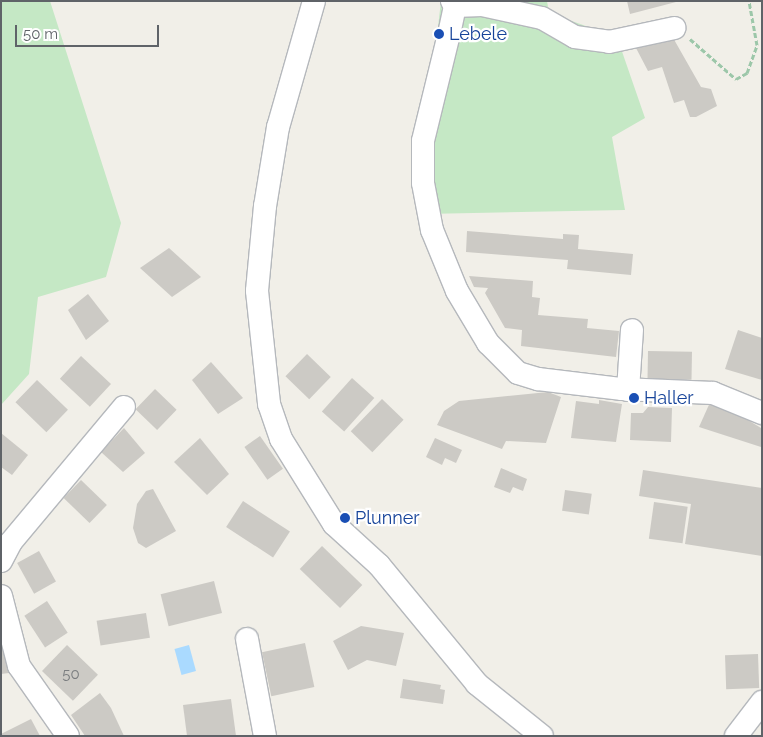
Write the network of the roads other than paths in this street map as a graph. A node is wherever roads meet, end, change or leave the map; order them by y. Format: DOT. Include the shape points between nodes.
graph roads {
  1 [pos="314,1"];
  2 [pos="453,4"];
  3 [pos="675,28"];
  4 [pos="632,330"];
  5 [pos="628,390"];
  6 [pos="124,407"];
  7 [pos="762,413"];
  8 [pos="1,561"];
  9 [pos="1,596"];
  10 [pos="247,639"];
  11 [pos="762,702"];
  12 [pos="68,736"];
  13 [pos="266,736"];
  14 [pos="542,736"];
  15 [pos="736,736"];
  1 -- 14 [label="street" via="278,127 265,206 257,291 269,404 281,439 334,524 379,565 477,684"];
  2 -- 3 [label="street" via="482,5 542,18 575,37 609,42"];
  2 -- 5 [label="street" via="423,141 423,183 432,230 457,291 488,343 518,373"];
  4 -- 5 [label="street"];
  5 -- 7 [label="street" via="713,393"];
  6 -- 8 [label="street" via="11,542"];
  9 -- 12 [label="street" via="19,666"];
  10 -- 13 [label="street"];
  11 -- 15 [label="street"];
}
